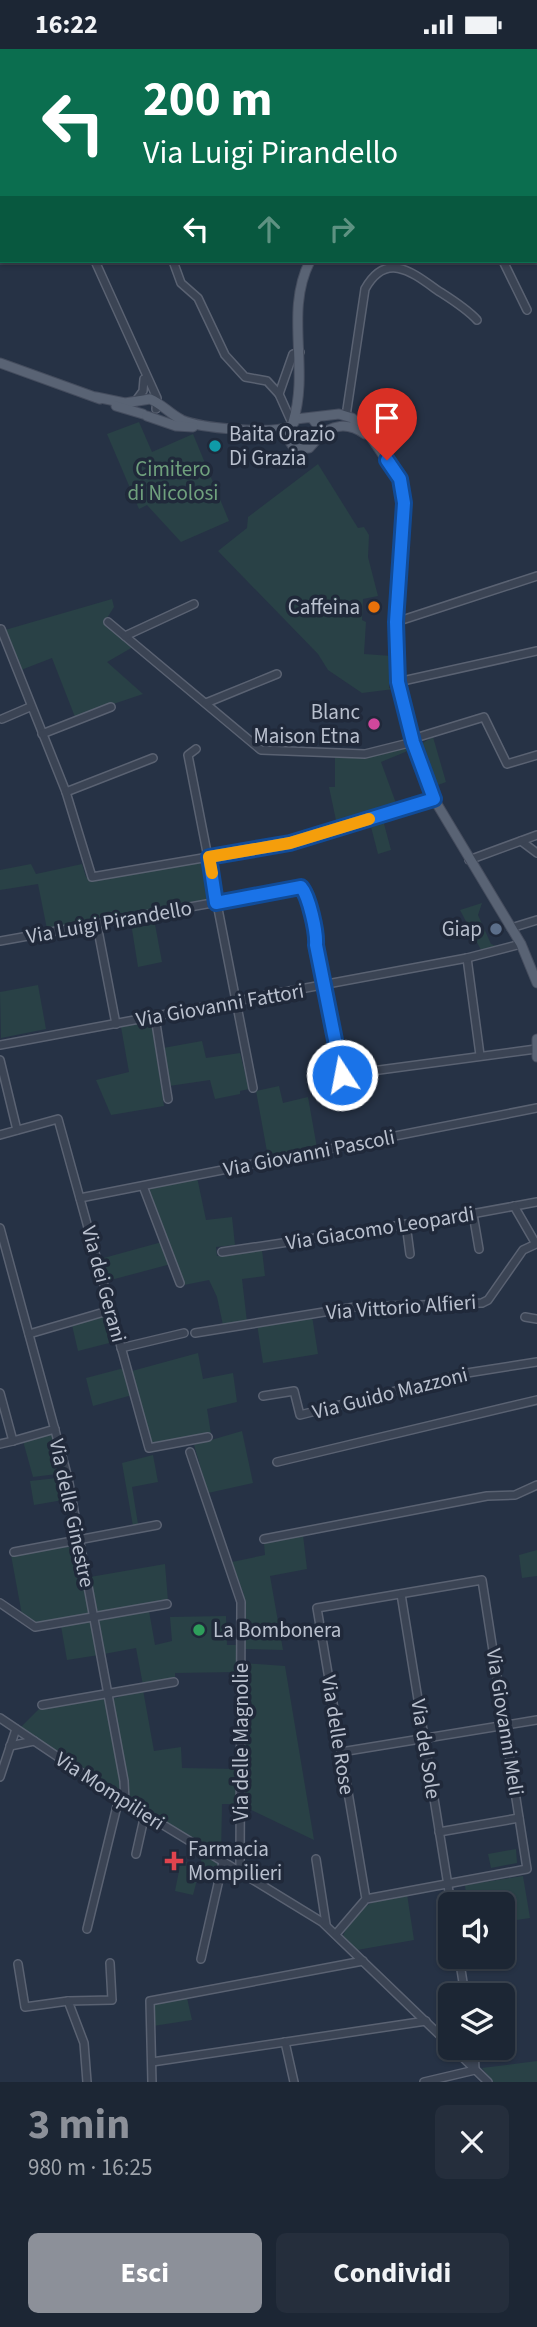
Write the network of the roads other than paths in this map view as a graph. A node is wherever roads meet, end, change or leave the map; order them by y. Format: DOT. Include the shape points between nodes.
graph roads {
  1 [pos="96,263"];
  2 [pos="174,263"];
  3 [pos="309,263"];
  4 [pos="504,263"];
  5 [pos="527,310"];
  6 [pos="477,320"];
  7 [pos="300,352"];
  8 [pos="0,363"];
  9 [pos="143,371"];
  10 [pos="301,385"];
  11 [pos="279,394"];
  12 [pos="96,397"];
  13 [pos="149,402"];
  14 [pos="145,415"];
  15 [pos="346,416"];
  16 [pos="311,417"];
  17 [pos="291,424"];
  18 [pos="317,439"];
  19 [pos="289,445"];
  20 [pos="376,445"];
  21 [pos="537,576"];
  22 [pos="194,604"];
  23 [pos="108,622"];
  24 [pos="396,622"];
  25 [pos="1,629"];
  26 [pos="125,636"];
  27 [pos="537,652"];
  28 [pos="276,674"];
  29 [pos="398,682"];
  30 [pos="206,703"];
  31 [pos="30,707"];
  32 [pos="111,707"];
  33 [pos="2,719"];
  34 [pos="42,734"];
  35 [pos="413,740"];
  36 [pos="196,749"];
  37 [pos="537,755"];
  38 [pos="153,758"];
  39 [pos="65,792"];
  40 [pos="434,799"];
  41 [pos="537,835"];
  42 [pos="520,841"];
  43 [pos="537,853"];
  44 [pos="209,857"];
  45 [pos="469,859"];
  46 [pos="216,903"];
  47 [pos="537,920"];
  48 [pos="97,925"];
  49 [pos="511,927"];
  50 [pos="0,941"];
  51 [pos="521,944"];
  52 [pos="467,958"];
  53 [pos="537,981"];
  54 [pos="324,985"];
  55 [pos="236,1001"];
  56 [pos="155,1017"];
  57 [pos="116,1024"];
  58 [pos="537,1039"];
  59 [pos="0,1045"];
  60 [pos="536,1049"];
  61 [pos="480,1055"];
  62 [pos="537,1057"];
  63 [pos="0,1060"];
  64 [pos="253,1088"];
  65 [pos="168,1099"];
  66 [pos="537,1108"];
  67 [pos="17,1130"];
  68 [pos="0,1135"];
  69 [pos="143,1186"];
  70 [pos="80,1198"];
  71 [pos="537,1202"];
  72 [pos="514,1206"];
  73 [pos="473,1214"];
  74 [pos="406,1224"];
  75 [pos="0,1228"];
  76 [pos="479,1249"];
  77 [pos="222,1252"];
  78 [pos="410,1254"];
  79 [pos="180,1283"];
  80 [pos="111,1310"];
  81 [pos="524,1317"];
  82 [pos="537,1319"];
  83 [pos="184,1333"];
  84 [pos="195,1333"];
  85 [pos="29,1334"];
  86 [pos="121,1348"];
  87 [pos="537,1362"];
  88 [pos="0,1393"];
  89 [pos="263,1396"];
  90 [pos="537,1400"];
  91 [pos="55,1429"];
  92 [pos="208,1437"];
  93 [pos="13,1441"];
  94 [pos="0,1444"];
  95 [pos="190,1452"];
  96 [pos="277,1462"];
  97 [pos="537,1485"];
  98 [pos="157,1525"];
  99 [pos="264,1539"];
  100 [pos="79,1540"];
  101 [pos="14,1552"];
  102 [pos="482,1580"];
  103 [pos="401,1594"];
  104 [pos="0,1603"];
  105 [pos="167,1604"];
  106 [pos="93,1617"];
  107 [pos="174,1682"];
  108 [pos="108,1694"];
  109 [pos="42,1705"];
  110 [pos="0,1718"];
  111 [pos="537,1720"];
  112 [pos="506,1726"];
  113 [pos="16,1729"];
  114 [pos="424,1739"];
  115 [pos="34,1741"];
  116 [pos="10,1746"];
  117 [pos="341,1752"];
  118 [pos="0,1777"];
  119 [pos="122,1800"];
  120 [pos="145,1814"];
  121 [pos="519,1818"];
  122 [pos="439,1832"];
  123 [pos="136,1854"];
  124 [pos="316,1859"];
  125 [pos="223,1862"];
  126 [pos="240,1872"];
  127 [pos="447,1883"];
  128 [pos="449,1892"];
  129 [pos="366,1899"];
  130 [pos="326,1924"];
  131 [pos="88,1929"];
  132 [pos="336,1934"];
  133 [pos="201,1959"];
  134 [pos="363,1961"];
  135 [pos="110,1963"];
  136 [pos="18,1964"];
  137 [pos="68,2001"];
  138 [pos="426,2021"];
  139 [pos="438,2033"];
  140 [pos="285,2042"];
  141 [pos="465,2060"];
  142 [pos="475,2060"];
  143 [pos="152,2062"];
  144 [pos="475,2070"];
  145 [pos="86,2082"];
  146 [pos="152,2082"];
  147 [pos="294,2082"];
  148 [pos="424,2082"];
  149 [pos="488,2082"];
  1 -- 9 [label="street"];
  2 -- 11 [label="street" via="181,283 198,298 225,355 245,377 272,384"];
  3 -- 7 [label="main road" via="297,300"];
  4 -- 5 [label="street"];
  6 -- 15 [label="street" via="408,270 390,267 378,272 365,289"];
  7 -- 10 [label="main road"];
  7 -- 11 [label="street" via="293,354"];
  8 -- 12 [label="main road"];
  9 -- 13 [label="street"];
  9 -- 13 [label="street"];
  10 -- 16 [label="main road" via="303,406"];
  10 -- 17 [label="main road"];
  11 -- 17 [label="street"];
  12 -- 13 [label="main road" via="120,403"];
  12 -- 14 [label="main road"];
  13 -- 14 [label="main road"];
  13 -- 17 [label="main road" via="198,424 270,431"];
  14 -- 19 [label="main road" via="176,426 273,436"];
  15 -- 16 [label="main road"];
  15 -- 20 [label="main road" via="358,422"];
  16 -- 17 [label="main road"];
  16 -- 18 [label="main road" via="318,425"];
  17 -- 19 [label="main road" via="286,436"];
  18 -- 19 [label="main road" via="304,450"];
  18 -- 20 [label="main road" via="328,429 346,425"];
  20 -- 24 [label="main road" via="400,479 404,494"];
  21 -- 24 [label="street"];
  22 -- 26 [label="street"];
  23 -- 26 [label="street"];
  24 -- 29 [label="main road"];
  25 -- 31 [label="street"];
  26 -- 30 [label="street"];
  27 -- 29 [label="street"];
  28 -- 30 [label="street"];
  29 -- 35 [label="main road"];
  30 -- 35 [label="street" via="261,750 365,754"];
  31 -- 33 [label="street"];
  31 -- 34 [label="street"];
  32 -- 34 [label="street"];
  34 -- 39 [label="street"];
  35 -- 37 [label="street" via="484,717 507,764"];
  35 -- 40 [label="main road"];
  36 -- 44 [label="street" via="188,755"];
  38 -- 39 [label="street"];
  39 -- 44 [label="street" via="92,877"];
  40 -- 44 [label="street" via="290,843"];
  40 -- 45 [label="main road"];
  41 -- 42 [label="street"];
  42 -- 43 [label="street"];
  42 -- 45 [label="street"];
  44 -- 46 [label="street"];
  45 -- 49 [label="main road"];
  46 -- 48 [label="street, Via Luigi Pirandello"];
  46 -- 54 [label="street, Via Luigi Pirandello" via="301,887 315,925"];
  46 -- 55 [label="street"];
  47 -- 49 [label="street"];
  48 -- 50 [label="street, Via Luigi Pirandello"];
  48 -- 57 [label="street"];
  49 -- 51 [label="main road"];
  51 -- 52 [label="street, Via Giovanni Fattori"];
  51 -- 53 [label="main road"];
  52 -- 54 [label="street, Via Giovanni Fattori"];
  52 -- 61 [label="street"];
  54 -- 55 [label="street, Via Giovanni Fattori"];
  54 -- 61 [label="street" via="342,1075"];
  55 -- 56 [label="street, Via Giovanni Fattori"];
  55 -- 64 [label="street"];
  56 -- 57 [label="street, Via Giovanni Fattori"];
  56 -- 65 [label="street"];
  57 -- 59 [label="street, Via Giovanni Fattori"];
  58 -- 60 [label="main road"];
  60 -- 61 [label="street"];
  60 -- 62 [label="main road"];
  63 -- 67 [label="street"];
  66 -- 69 [label="street, Via Giovanni Pascoli"];
  67 -- 68 [label="street, Via dei Gerani"];
  67 -- 70 [label="street, Via dei Gerani" via="58,1119"];
  69 -- 70 [label="street, Via Giovanni Pascoli"];
  69 -- 79 [label="street"];
  70 -- 80 [label="street, Via dei Gerani"];
  71 -- 72 [label="street, Via Giacomo Leopardi"];
  72 -- 73 [label="street, Via Giacomo Leopardi"];
  72 -- 84 [label="street, Via Vittorio Alfieri" via="536,1244 523,1250 482,1303 355,1307"];
  73 -- 74 [label="street, Via Giacomo Leopardi"];
  73 -- 76 [label="street"];
  74 -- 77 [label="street, Via Giacomo Leopardi"];
  74 -- 78 [label="street"];
  75 -- 85 [label="street, Via delle Ginestre"];
  80 -- 85 [label="street"];
  80 -- 86 [label="street, Via dei Gerani"];
  81 -- 82 [label="street"];
  83 -- 86 [label="street"];
  85 -- 91 [label="street, Via delle Ginestre"];
  86 -- 92 [label="street, Via dei Gerani" via="149,1448"];
  87 -- 89 [label="street, Via Guido Mazzoni" via="467,1373 300,1415 295,1391"];
  88 -- 93 [label="street"];
  90 -- 96 [label="street"];
  91 -- 93 [label="street"];
  91 -- 100 [label="street, Via delle Ginestre"];
  93 -- 94 [label="street"];
  95 -- 126 [label="street, Via delle Magnolie" via="241,1602"];
  97 -- 99 [label="street" via="516,1495 486,1496"];
  98 -- 100 [label="street"];
  100 -- 101 [label="street"];
  100 -- 106 [label="street, Via delle Ginestre"];
  102 -- 103 [label="street, Via delle Rose"];
  102 -- 112 [label="street, Via Giovanni Meli"];
  103 -- 114 [label="street, Via del Sole"];
  103 -- 117 [label="street, Via delle Rose" via="317,1608"];
  104 -- 106 [label="street" via="35,1627"];
  105 -- 106 [label="street"];
  106 -- 108 [label="street, Via delle Ginestre"];
  107 -- 108 [label="street"];
  108 -- 109 [label="street"];
  108 -- 119 [label="street, Via delle Ginestre"];
  110 -- 113 [label="street, Via Mompilieri"];
  111 -- 112 [label="street"];
  112 -- 114 [label="street"];
  112 -- 121 [label="street, Via Giovanni Meli"];
  113 -- 115 [label="street, Via Mompilieri"];
  113 -- 116 [label="street"];
  114 -- 117 [label="street"];
  114 -- 122 [label="street, Via del Sole"];
  115 -- 116 [label="street"];
  115 -- 119 [label="street, Via Mompilieri"];
  116 -- 118 [label="street"];
  117 -- 129 [label="street, Via delle Rose"];
  119 -- 120 [label="street, Via Mompilieri"];
  119 -- 131 [label="street"];
  120 -- 123 [label="street"];
  120 -- 125 [label="street, Via Mompilieri"];
  121 -- 122 [label="street"];
  121 -- 127 [label="street, Via Giovanni Meli" via="527,1869"];
  122 -- 127 [label="street, Via del Sole"];
  124 -- 130 [label="street"];
  125 -- 126 [label="street, Via Mompilieri"];
  125 -- 133 [label="street"];
  126 -- 130 [label="street, Via Mompilieri"];
  127 -- 128 [label="street, Via del Sole"];
  127 -- 129 [label="street, Via Giovanni Meli"];
  129 -- 132 [label="street"];
  130 -- 132 [label="street, Via Mompilieri"];
  132 -- 134 [label="street, Via Mompilieri"];
  134 -- 138 [label="street, Via Mompilieri"];
  134 -- 143 [label="street" via="150,2001"];
  135 -- 137 [label="street" via="112,2000"];
  136 -- 137 [label="street" via="24,2007"];
  137 -- 145 [label="street" via="84,2043"];
  138 -- 139 [label="street, Via Mompilieri"];
  138 -- 140 [label="street"];
  140 -- 143 [label="street"];
  140 -- 147 [label="street"];
  141 -- 144 [label="street, Via Mompilieri"];
  142 -- 144 [label="street"];
  143 -- 146 [label="street"];
  144 -- 148 [label="street"];
  144 -- 149 [label="street, Via Mompilieri"];
}
